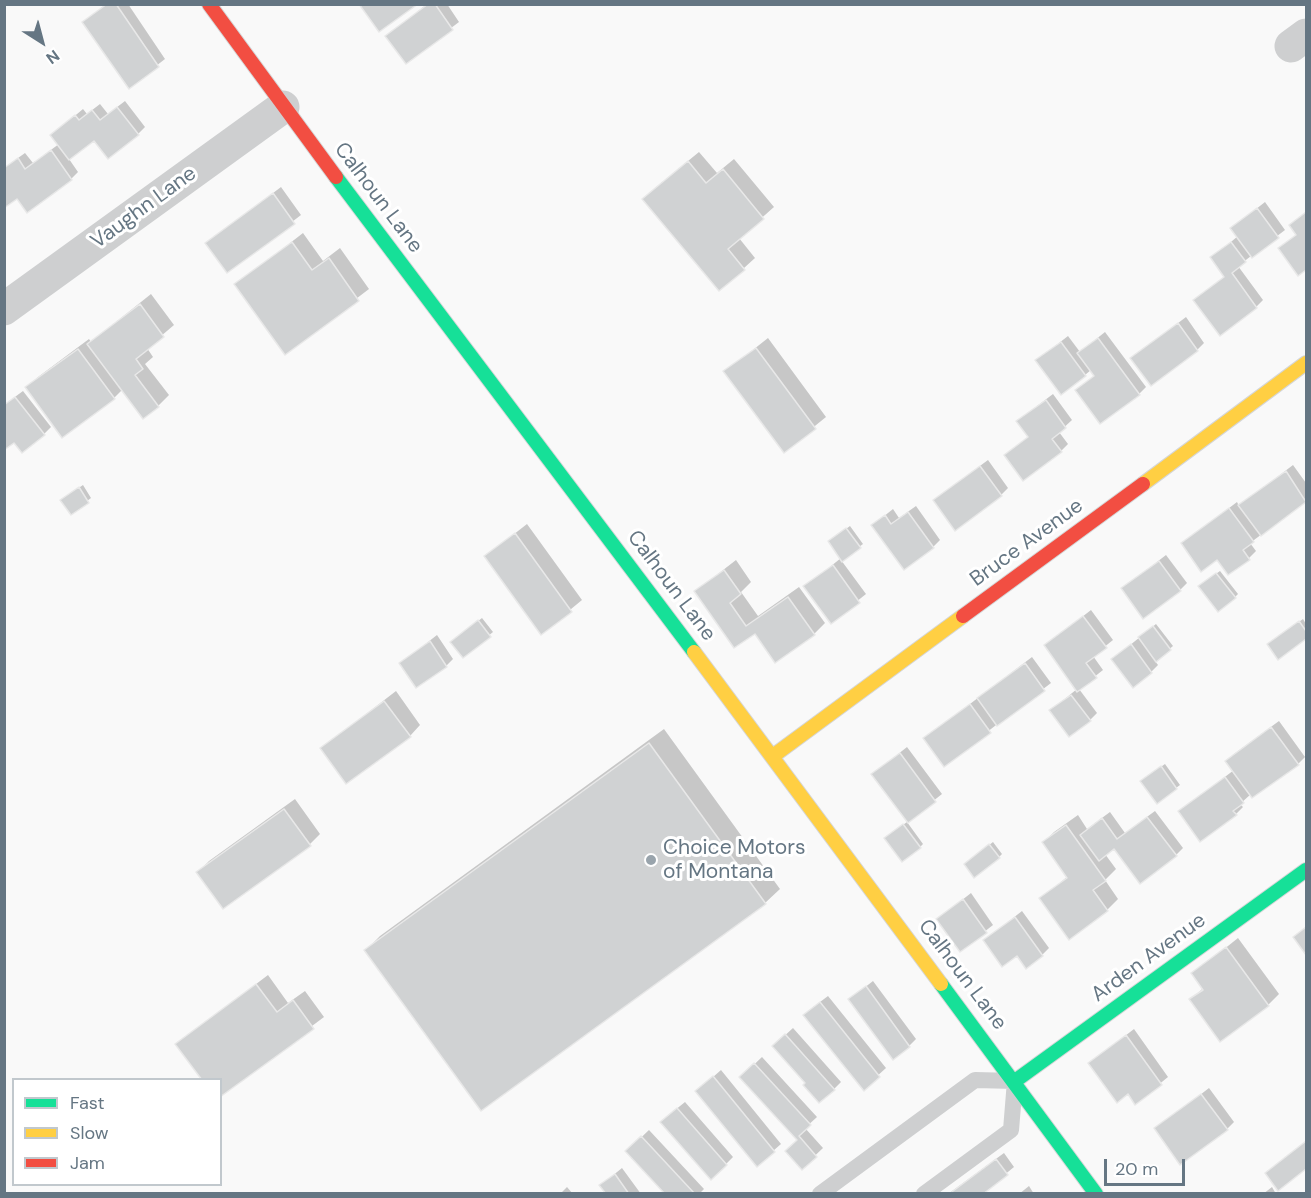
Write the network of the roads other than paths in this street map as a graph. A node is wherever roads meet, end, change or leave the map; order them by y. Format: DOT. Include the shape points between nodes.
graph roads {
  1 [pos="209,4"];
  2 [pos="283,107"];
  3 [pos="4,309"];
  4 [pos="1306,363"];
  5 [pos="773,756"];
  6 [pos="1306,870"];
  7 [pos="1016,1081"];
  8 [pos="820,1194"];
  9 [pos="924,1194"];
  10 [pos="1096,1194"];
  1 -- 2 [label="street, Calhoun Lane"];
  2 -- 3 [label="street, Vaughn Lane"];
  2 -- 5 [label="street, Calhoun Lane"];
  4 -- 5 [label="street, Bruce Avenue"];
  5 -- 7 [label="street, Calhoun Lane"];
  6 -- 7 [label="street, Arden Avenue"];
  7 -- 8 [label="lane" via="975,1080"];
  7 -- 9 [label="lane" via="1011,1130"];
  7 -- 10 [label="street, Calhoun Lane"];
}
